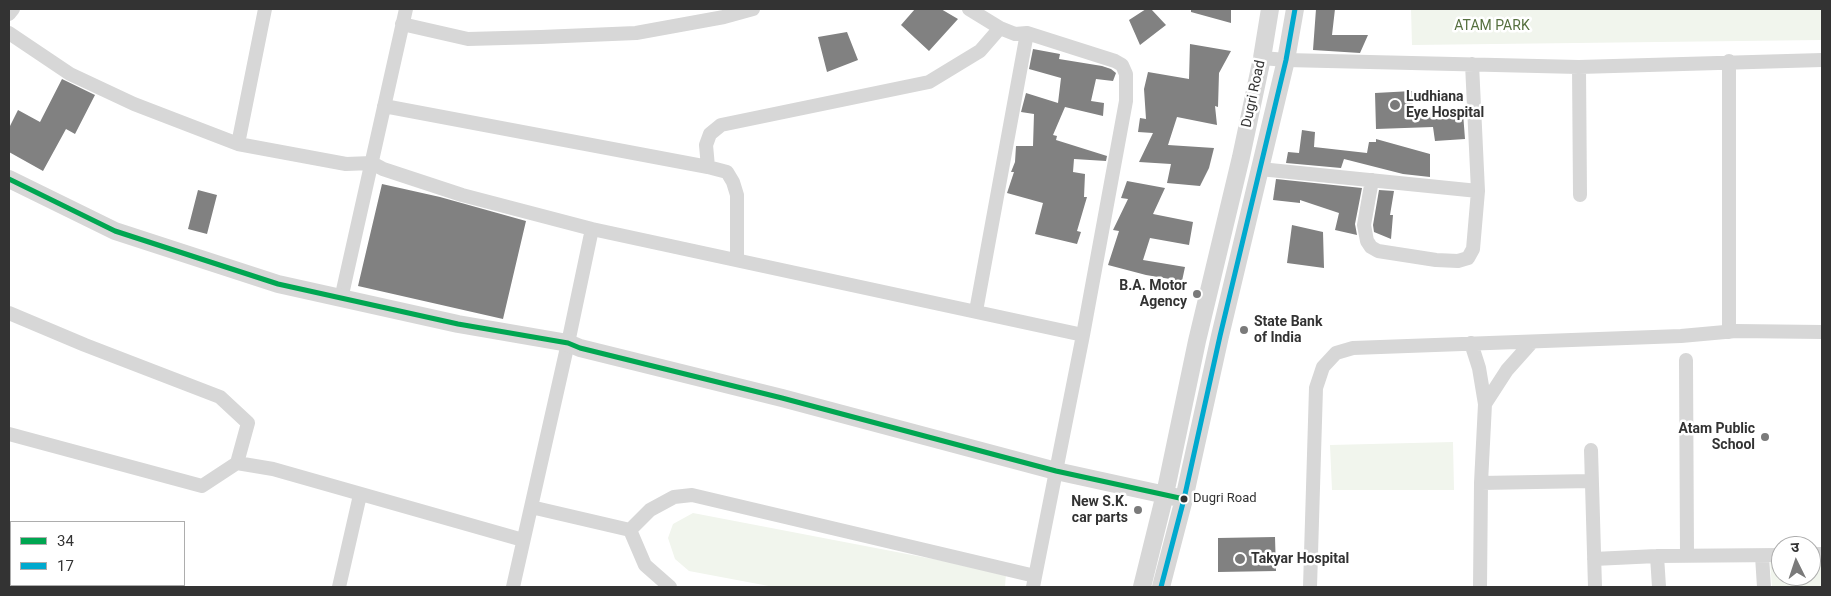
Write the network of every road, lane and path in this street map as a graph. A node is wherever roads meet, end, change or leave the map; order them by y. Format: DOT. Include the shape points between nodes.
graph roads {
  1 [pos="13,9"];
  2 [pos="265,9"];
  3 [pos="406,9"];
  4 [pos="753,9"];
  5 [pos="969,9"];
  6 [pos="1270,9"];
  7 [pos="1295,9"];
  8 [pos="9,14"];
  9 [pos="402,24"];
  10 [pos="1000,28"];
  11 [pos="9,33"];
  12 [pos="1027,33"];
  13 [pos="1262,58"];
  14 [pos="1286,60"];
  15 [pos="1822,60"];
  16 [pos="1729,61"];
  17 [pos="1472,64"];
  18 [pos="1578,67"];
  19 [pos="384,106"];
  20 [pos="238,144"];
  21 [pos="372,164"];
  22 [pos="708,166"];
  23 [pos="1260,169"];
  24 [pos="9,179"];
  25 [pos="1372,180"];
  26 [pos="1478,191"];
  27 [pos="1580,195"];
  28 [pos="592,229"];
  29 [pos="737,259"];
  30 [pos="341,299"];
  31 [pos="976,311"];
  32 [pos="9,313"];
  33 [pos="1732,332"];
  34 [pos="1822,332"];
  35 [pos="1083,335"];
  36 [pos="1532,342"];
  37 [pos="568,343"];
  38 [pos="1471,343"];
  39 [pos="1686,360"];
  40 [pos="1485,404"];
  41 [pos="9,434"];
  42 [pos="1591,450"];
  43 [pos="237,463"];
  44 [pos="1056,471"];
  45 [pos="1590,481"];
  46 [pos="1481,483"];
  47 [pos="1166,494"];
  48 [pos="360,495"];
  49 [pos="1184,499"];
  50 [pos="531,507"];
  51 [pos="630,530"];
  52 [pos="523,540"];
  53 [pos="1687,555"];
  54 [pos="1658,556"];
  55 [pos="1762,556"];
  56 [pos="1771,556"];
  57 [pos="1594,559"];
  58 [pos="1034,581"];
  59 [pos="339,587"];
  60 [pos="513,587"];
  61 [pos="670,587"];
  62 [pos="1142,587"];
  63 [pos="1161,587"];
  64 [pos="1310,587"];
  65 [pos="1480,587"];
  66 [pos="1595,587"];
  67 [pos="1660,587"];
  68 [pos="1764,587"];
  1 -- 8 [label="street"];
  2 -- 20 [label="street"];
  3 -- 9 [label="street"];
  4 -- 9 [label="street" via="636,32 551,37 468,39"];
  5 -- 10 [label="street"];
  6 -- 13 [label="street, Dugri Road"];
  7 -- 14 [label="street, Dugri Road"];
  9 -- 19 [label="street"];
  10 -- 12 [label="street" via="1015,34"];
  10 -- 22 [label="street" via="980,51 928,82 721,125 710,134 706,145"];
  11 -- 20 [label="street" via="70,74 134,104"];
  12 -- 31 [label="street"];
  12 -- 35 [label="street" via="1115,61 1122,65 1126,74 1126,101"];
  13 -- 14 [label="street"];
  13 -- 47 [label="street, Dugri Road" via="1196,341"];
  14 -- 17 [label="street"];
  14 -- 23 [label="street, Dugri Road"];
  15 -- 16 [label="street"];
  16 -- 18 [label="street"];
  16 -- 33 [label="street"];
  17 -- 18 [label="street"];
  17 -- 26 [label="street"];
  18 -- 27 [label="street"];
  19 -- 21 [label="street"];
  19 -- 22 [label="street"];
  20 -- 21 [label="street" via="346,164"];
  21 -- 28 [label="street" via="462,195"];
  21 -- 30 [label="street"];
  22 -- 29 [label="street" via="726,172 735,188"];
  23 -- 25 [label="street"];
  23 -- 49 [label="street, Dugri Road"];
  24 -- 30 [label="street" via="115,231 278,284"];
  25 -- 26 [label="street"];
  25 -- 26 [label="street" via="1364,225 1371,247 1378,251 1436,260 1458,261 1470,256"];
  28 -- 29 [label="street"];
  28 -- 37 [label="street"];
  29 -- 31 [label="street"];
  30 -- 37 [label="street"];
  31 -- 35 [label="street"];
  32 -- 43 [label="street" via="220,397 248,423"];
  33 -- 34 [label="street"];
  33 -- 36 [label="street"];
  35 -- 44 [label="street"];
  36 -- 38 [label="street"];
  36 -- 40 [label="street" via="1507,370"];
  37 -- 44 [label="street"];
  37 -- 50 [label="street"];
  38 -- 40 [label="street"];
  38 -- 64 [label="street" via="1353,348 1336,353 1323,367 1316,388"];
  39 -- 53 [label="street"];
  40 -- 46 [label="street"];
  41 -- 43 [label="street" via="202,486"];
  42 -- 45 [label="street"];
  43 -- 48 [label="street" via="273,469"];
  44 -- 47 [label="street"];
  44 -- 58 [label="street"];
  45 -- 46 [label="street"];
  45 -- 57 [label="street"];
  46 -- 65 [label="street"];
  47 -- 49 [label="street"];
  47 -- 62 [label="street, Dugri Road"];
  48 -- 52 [label="street"];
  48 -- 59 [label="street"];
  49 -- 63 [label="street, Dugri Road"];
  50 -- 51 [label="street"];
  50 -- 52 [label="street"];
  51 -- 58 [label="street" via="650,510 674,497 692,495"];
  51 -- 61 [label="street" via="645,565"];
  52 -- 60 [label="street"];
  53 -- 54 [label="street"];
  53 -- 55 [label="street"];
  54 -- 57 [label="street"];
  54 -- 67 [label="street"];
  55 -- 56 [label="street"];
  55 -- 68 [label="street"];
  57 -- 66 [label="street"];
}
